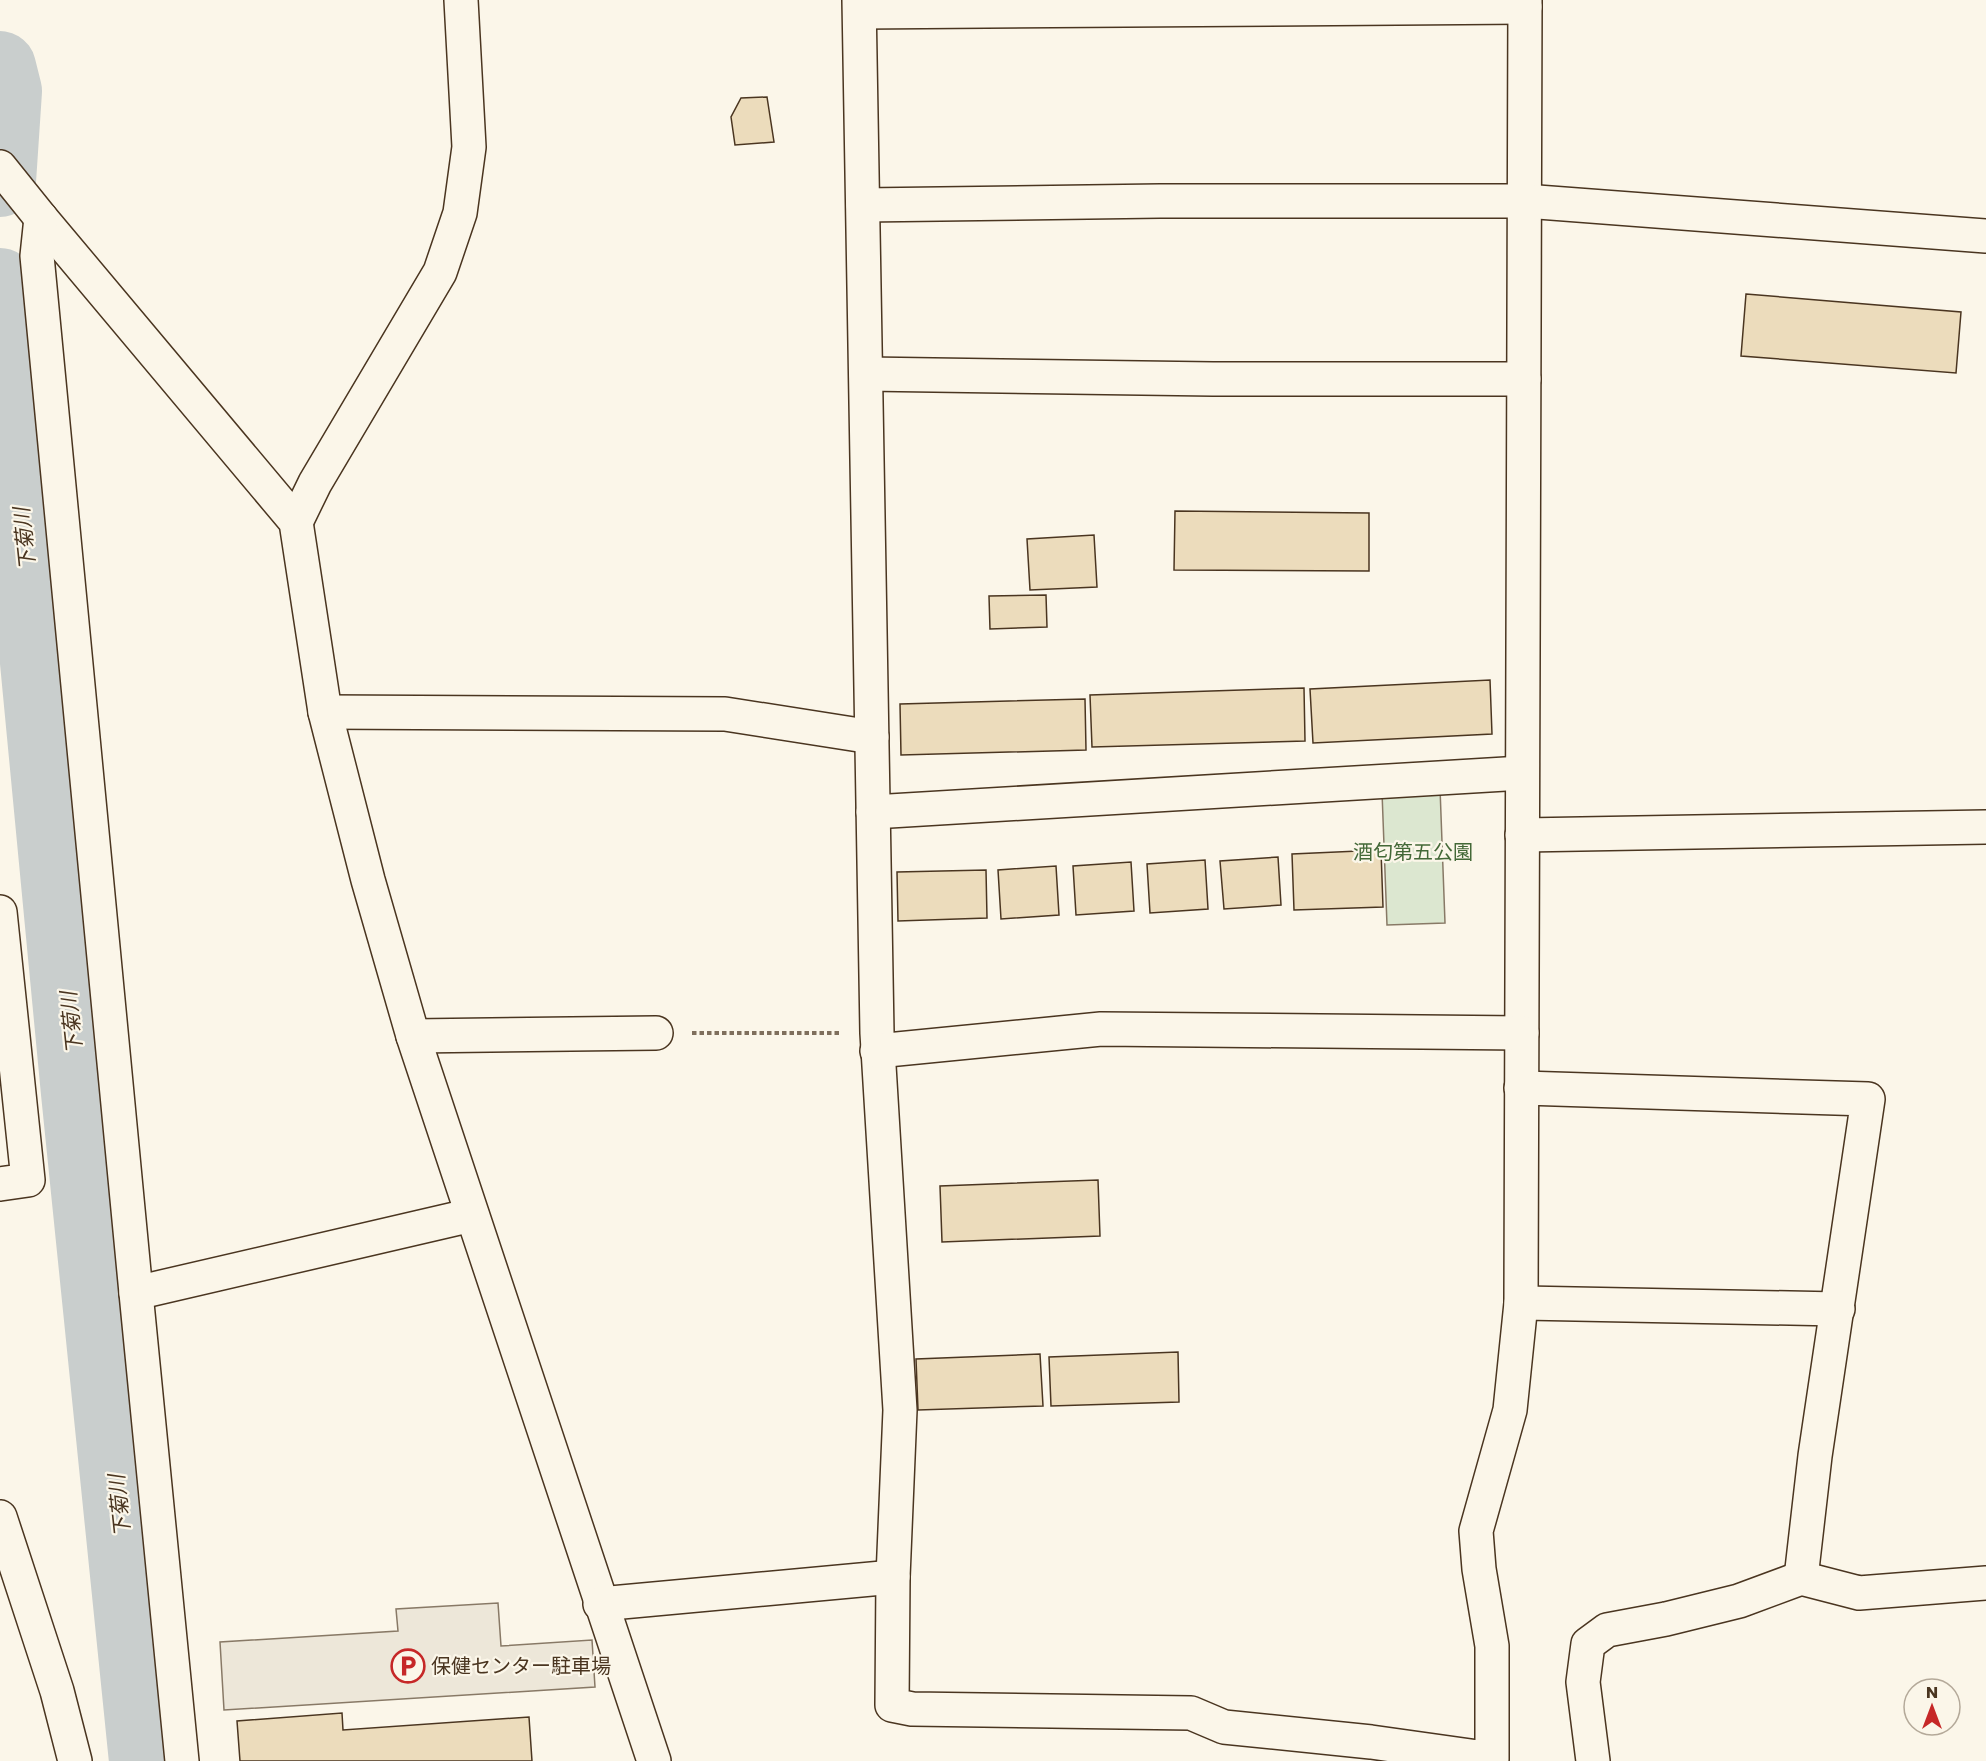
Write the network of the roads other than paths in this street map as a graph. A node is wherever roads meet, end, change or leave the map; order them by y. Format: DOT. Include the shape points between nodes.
graph roads {
  1 [pos="461,0"];
  2 [pos="1525,3"];
  3 [pos="860,6"];
  4 [pos="0,167"];
  5 [pos="1524,201"];
  6 [pos="863,205"];
  7 [pos="41,218"];
  8 [pos="1986,236"];
  9 [pos="866,374"];
  10 [pos="1524,380"];
  11 [pos="296,522"];
  12 [pos="325,712"];
  13 [pos="872,736"];
  14 [pos="1522,774"];
  15 [pos="873,812"];
  16 [pos="1986,826"];
  17 [pos="1522,835"];
  18 [pos="0,912"];
  19 [pos="656,1033"];
  20 [pos="1522,1033"];
  21 [pos="413,1036"];
  22 [pos="877,1042"];
  23 [pos="1521,1088"];
  24 [pos="0,1184"];
  25 [pos="472,1215"];
  26 [pos="135,1293"];
  27 [pos="1521,1303"];
  28 [pos="1839,1309"];
  29 [pos="0,1517"];
  30 [pos="893,1577"];
  31 [pos="1801,1578"];
  32 [pos="1986,1583"];
  33 [pos="600,1604"];
  34 [pos="1491,1760"];
  35 [pos="75,1761"];
  36 [pos="182,1761"];
  37 [pos="654,1761"];
  38 [pos="1593,1761"];
  1 -- 11 [label="street" via="469,147 460,213 440,272 315,483"];
  2 -- 3 [label="street"];
  2 -- 5 [label="street"];
  3 -- 6 [label="street"];
  4 -- 7 [label="street"];
  5 -- 6 [label="street"];
  5 -- 8 [label="street"];
  5 -- 10 [label="street"];
  6 -- 9 [label="street"];
  7 -- 11 [label="street"];
  7 -- 26 [label="street" via="37,256"];
  9 -- 10 [label="street"];
  9 -- 13 [label="street"];
  10 -- 14 [label="street"];
  11 -- 12 [label="street"];
  12 -- 13 [label="street" via="724,714"];
  12 -- 21 [label="street"];
  13 -- 15 [label="street"];
  14 -- 15 [label="street"];
  14 -- 17 [label="street"];
  15 -- 22 [label="street"];
  16 -- 17 [label="street"];
  17 -- 20 [label="street"];
  18 -- 24 [label="street" via="28,1180"];
  19 -- 21 [label="street"];
  20 -- 22 [label="street" via="1101,1029"];
  20 -- 23 [label="street"];
  21 -- 25 [label="street"];
  22 -- 30 [label="street" via="900,1410"];
  23 -- 27 [label="street"];
  23 -- 28 [label="street" via="1868,1099"];
  25 -- 26 [label="street"];
  25 -- 33 [label="street"];
  26 -- 36 [label="street"];
  27 -- 28 [label="street"];
  27 -- 34 [label="street" via="1510,1410 1476,1531 1492,1646"];
  28 -- 31 [label="street" via="1815,1456"];
  29 -- 35 [label="street" via="57,1691"];
  30 -- 33 [label="street"];
  30 -- 34 [label="street" via="892,1705 912,1709 1191,1713 1224,1727 1371,1742"];
  31 -- 32 [label="street" via="1859,1593"];
  31 -- 38 [label="street" via="1739,1601 1607,1629 1588,1644 1583,1682"];
  33 -- 37 [label="street"];
}
